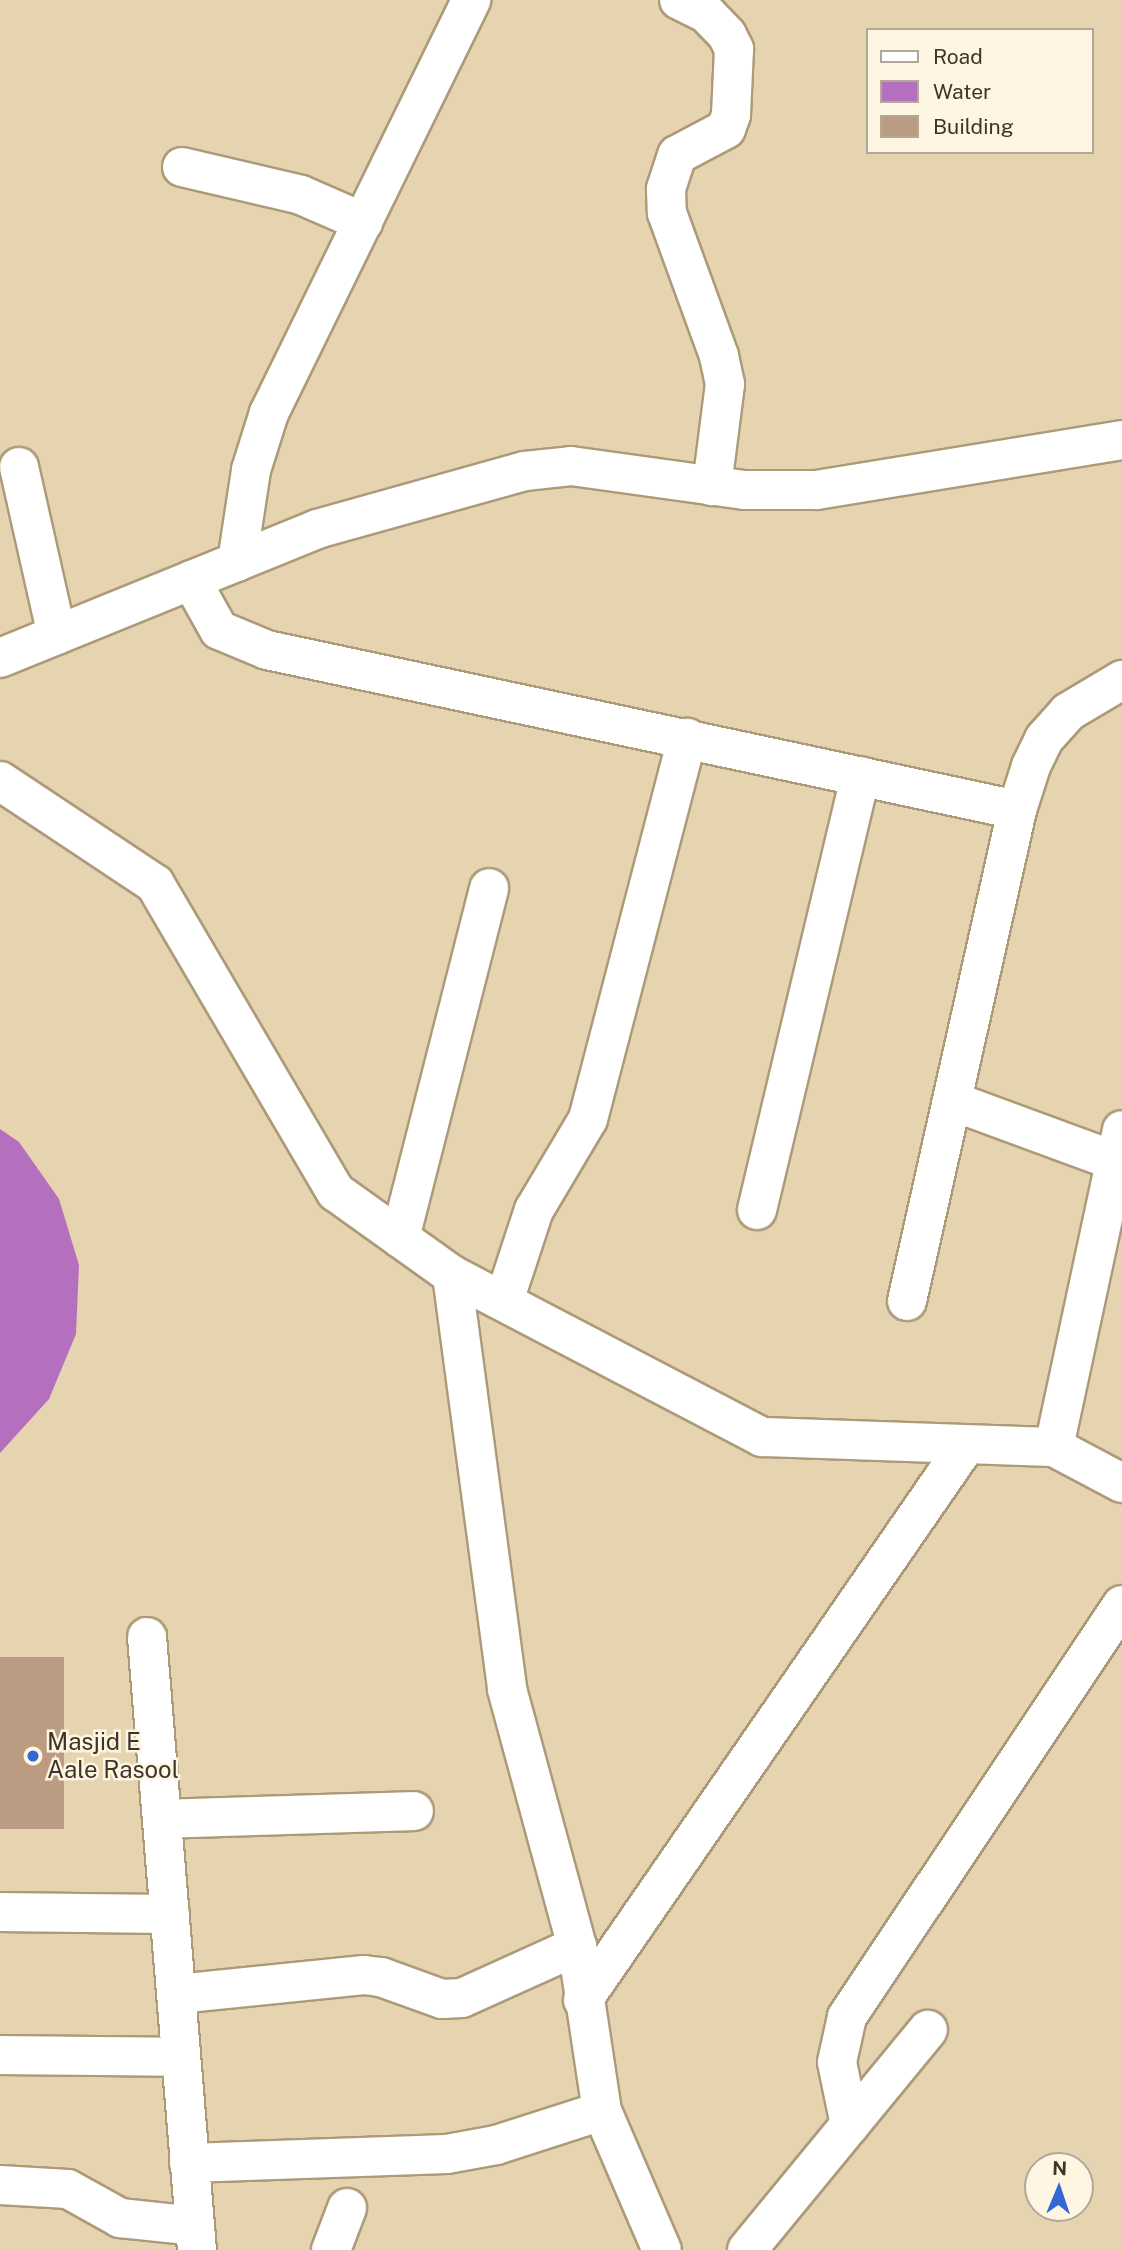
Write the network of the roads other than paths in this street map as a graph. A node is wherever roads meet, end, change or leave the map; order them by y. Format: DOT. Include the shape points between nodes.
graph roads {
  1 [pos="471,0"];
  2 [pos="679,0"];
  3 [pos="182,167"];
  4 [pos="363,222"];
  5 [pos="1122,440"];
  6 [pos="19,467"];
  7 [pos="712,486"];
  8 [pos="237,562"];
  9 [pos="191,580"];
  10 [pos="57,635"];
  11 [pos="0,658"];
  12 [pos="1122,680"];
  13 [pos="687,737"];
  14 [pos="860,776"];
  15 [pos="0,781"];
  16 [pos="1017,810"];
  17 [pos="489,888"];
  18 [pos="953,1101"];
  19 [pos="1119,1146"];
  20 [pos="757,1210"];
  21 [pos="400,1238"];
  22 [pos="452,1275"];
  23 [pos="504,1301"];
  24 [pos="908,1301"];
  25 [pos="966,1445"];
  26 [pos="1054,1447"];
  27 [pos="1122,1483"];
  28 [pos="1122,1605"];
  29 [pos="147,1637"];
  30 [pos="414,1811"];
  31 [pos="162,1819"];
  32 [pos="0,1912"];
  33 [pos="170,1914"];
  34 [pos="577,1946"];
  35 [pos="177,1994"];
  36 [pos="583,2000"];
  37 [pos="928,2030"];
  38 [pos="0,2054"];
  39 [pos="179,2057"];
  40 [pos="602,2111"];
  41 [pos="850,2125"];
  42 [pos="189,2164"];
  43 [pos="0,2185"];
  44 [pos="346,2208"];
  45 [pos="196,2238"];
  46 [pos="658,2249"];
  47 [pos="331,2250"];
  48 [pos="747,2250"];
  1 -- 4 [label="street"];
  2 -- 7 [label="street" via="706,13 734,49 731,115 726,128 677,155 666,188 667,213 725,384"];
  3 -- 4 [label="street" via="301,195"];
  4 -- 8 [label="street" via="259,440"];
  5 -- 7 [label="street" via="852,487 777,492"];
  6 -- 10 [label="street"];
  7 -- 8 [label="street" via="571,466 525,471 317,529"];
  8 -- 9 [label="street"];
  9 -- 10 [label="street"];
  9 -- 13 [label="street" via="219,629 267,650"];
  10 -- 11 [label="street"];
  12 -- 16 [label="street" via="1068,712 1044,739"];
  13 -- 14 [label="street"];
  13 -- 23 [label="street" via="588,1119 534,1210"];
  14 -- 16 [label="street"];
  14 -- 20 [label="street"];
  15 -- 21 [label="street" via="155,884 336,1192"];
  16 -- 18 [label="street"];
  17 -- 21 [label="street"];
  18 -- 19 [label="street"];
  18 -- 24 [label="street"];
  19 -- 26 [label="street"];
  21 -- 22 [label="street"];
  22 -- 23 [label="street"];
  22 -- 34 [label="street" via="508,1689"];
  23 -- 25 [label="street" via="762,1437"];
  25 -- 26 [label="street"];
  25 -- 36 [label="street"];
  26 -- 27 [label="street"];
  28 -- 41 [label="street" via="847,2017 837,2062"];
  29 -- 31 [label="street"];
  30 -- 31 [label="street"];
  31 -- 33 [label="street"];
  32 -- 33 [label="street"];
  33 -- 35 [label="street"];
  34 -- 35 [label="street" via="462,1997 442,1999 364,1975"];
  34 -- 36 [label="street"];
  35 -- 39 [label="street"];
  36 -- 40 [label="street"];
  37 -- 41 [label="street"];
  38 -- 39 [label="street"];
  39 -- 42 [label="street"];
  40 -- 42 [label="street" via="496,2145 447,2154"];
  40 -- 46 [label="street"];
  41 -- 48 [label="street"];
  42 -- 45 [label="street"];
  43 -- 45 [label="street" via="68,2189 120,2218"];
  44 -- 47 [label="street"];
}
